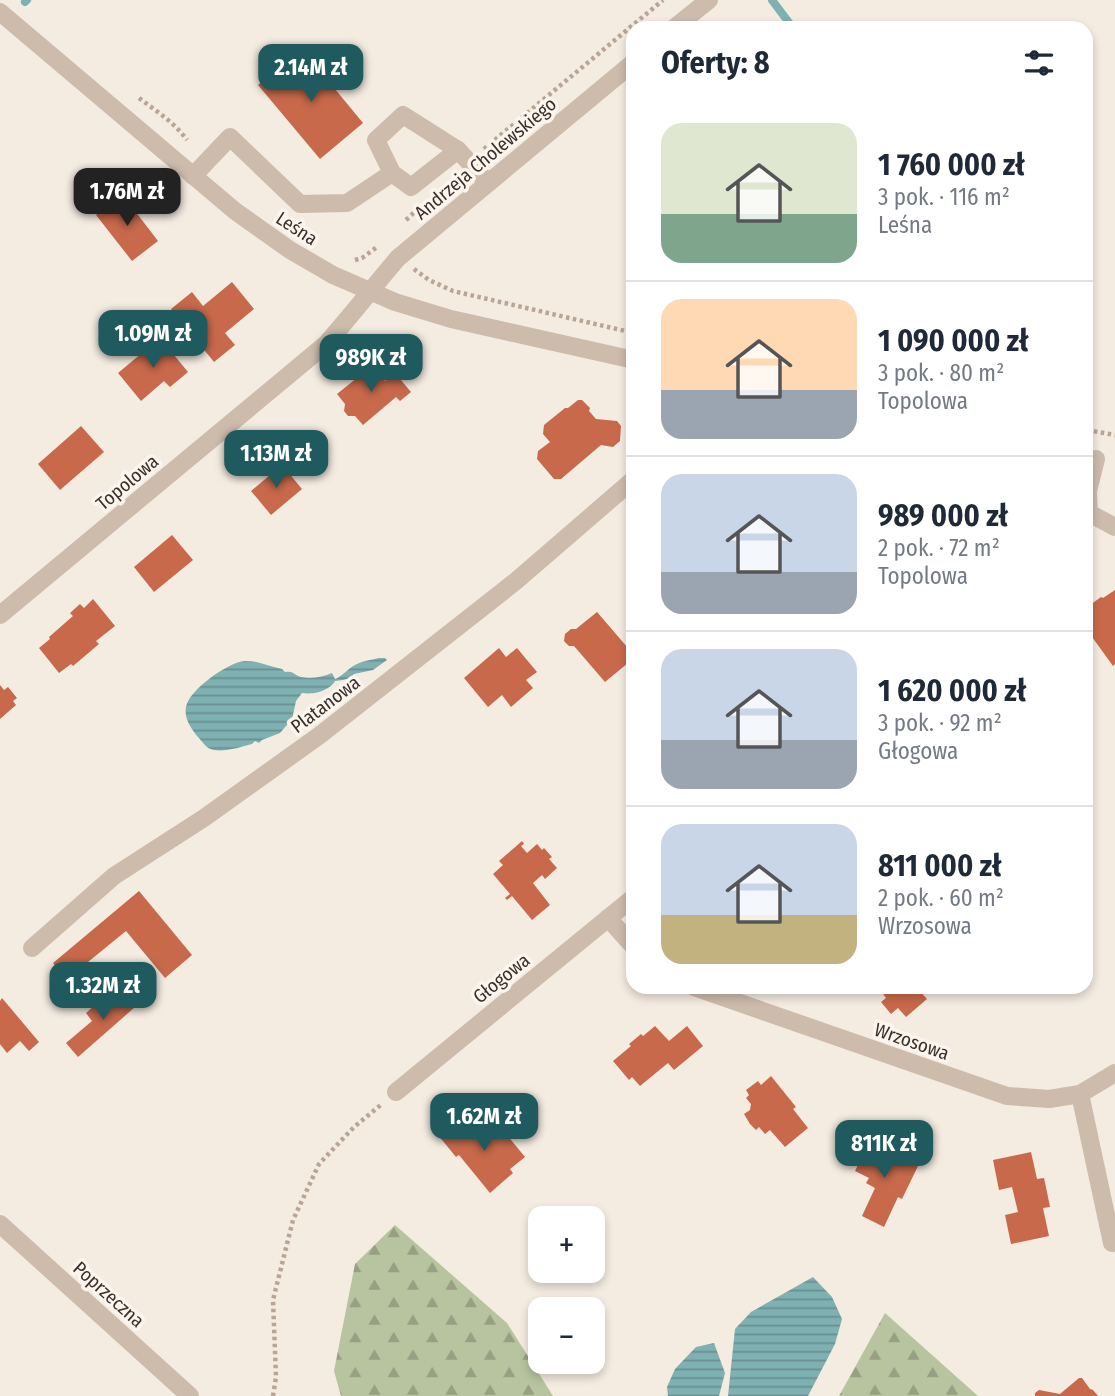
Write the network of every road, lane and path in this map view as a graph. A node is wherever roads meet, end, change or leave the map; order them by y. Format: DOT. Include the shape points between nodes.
graph roads {
  1 [pos="663,0"];
  2 [pos="709,0"];
  3 [pos="0,12"];
  4 [pos="636,21"];
  5 [pos="683,21"];
  6 [pos="626,29"];
  7 [pos="626,69"];
  8 [pos="463,156"];
  9 [pos="392,173"];
  10 [pos="193,176"];
  11 [pos="488,183"];
  12 [pos="429,199"];
  13 [pos="399,227"];
  14 [pos="422,275"];
  15 [pos="369,291"];
  16 [pos="626,331"];
  17 [pos="626,358"];
  18 [pos="1093,431"];
  19 [pos="1115,435"];
  20 [pos="1093,458"];
  21 [pos="1115,462"];
  22 [pos="626,486"];
  23 [pos="1093,516"];
  24 [pos="1115,527"];
  25 [pos="0,615"];
  26 [pos="626,903"];
  27 [pos="608,918"];
  28 [pos="626,938"];
  29 [pos="32,948"];
  30 [pos="714,994"];
  31 [pos="1115,1073"];
  32 [pos="396,1092"];
  33 [pos="1080,1094"];
  34 [pos="0,1224"];
  35 [pos="1112,1243"];
  36 [pos="190,1396"];
  37 [pos="273,1396"];
  1 -- 4 [label="path"];
  2 -- 5 [label="street"];
  3 -- 10 [label="street, Leśna"];
  6 -- 8 [label="path"];
  7 -- 11 [label="street, Andrzeja Cholewskiego"];
  8 -- 9 [label="street" via="411,187"];
  8 -- 9 [label="street" via="403,115 376,140"];
  8 -- 11 [label="street"];
  9 -- 10 [label="street" via="347,203 300,204 230,137"];
  10 -- 15 [label="street, Leśna" via="290,250"];
  11 -- 15 [label="street, Andrzeja Cholewskiego" via="398,258"];
  12 -- 13 [label="path"];
  14 -- 16 [label="path" via="453,291"];
  15 -- 17 [label="street, Leśna" via="451,320"];
  15 -- 25 [label="street, Topolowa" via="326,344"];
  18 -- 19 [label="path"];
  20 -- 21 [label="street"];
  22 -- 29 [label="street, Platanowa" via="516,581 320,735 114,876"];
  23 -- 24 [label="street"];
  26 -- 27 [label="street, Głogowa"];
  27 -- 28 [label="street"];
  27 -- 32 [label="street, Głogowa"];
  30 -- 33 [label="street, Wrzosowa" via="1007,1096 1049,1100"];
  31 -- 33 [label="street, Wrzosowa"];
  32 -- 37 [label="path" via="319,1164 293,1220 273,1300"];
  33 -- 35 [label="street"];
  34 -- 36 [label="street, Poprzeczna"];
}
